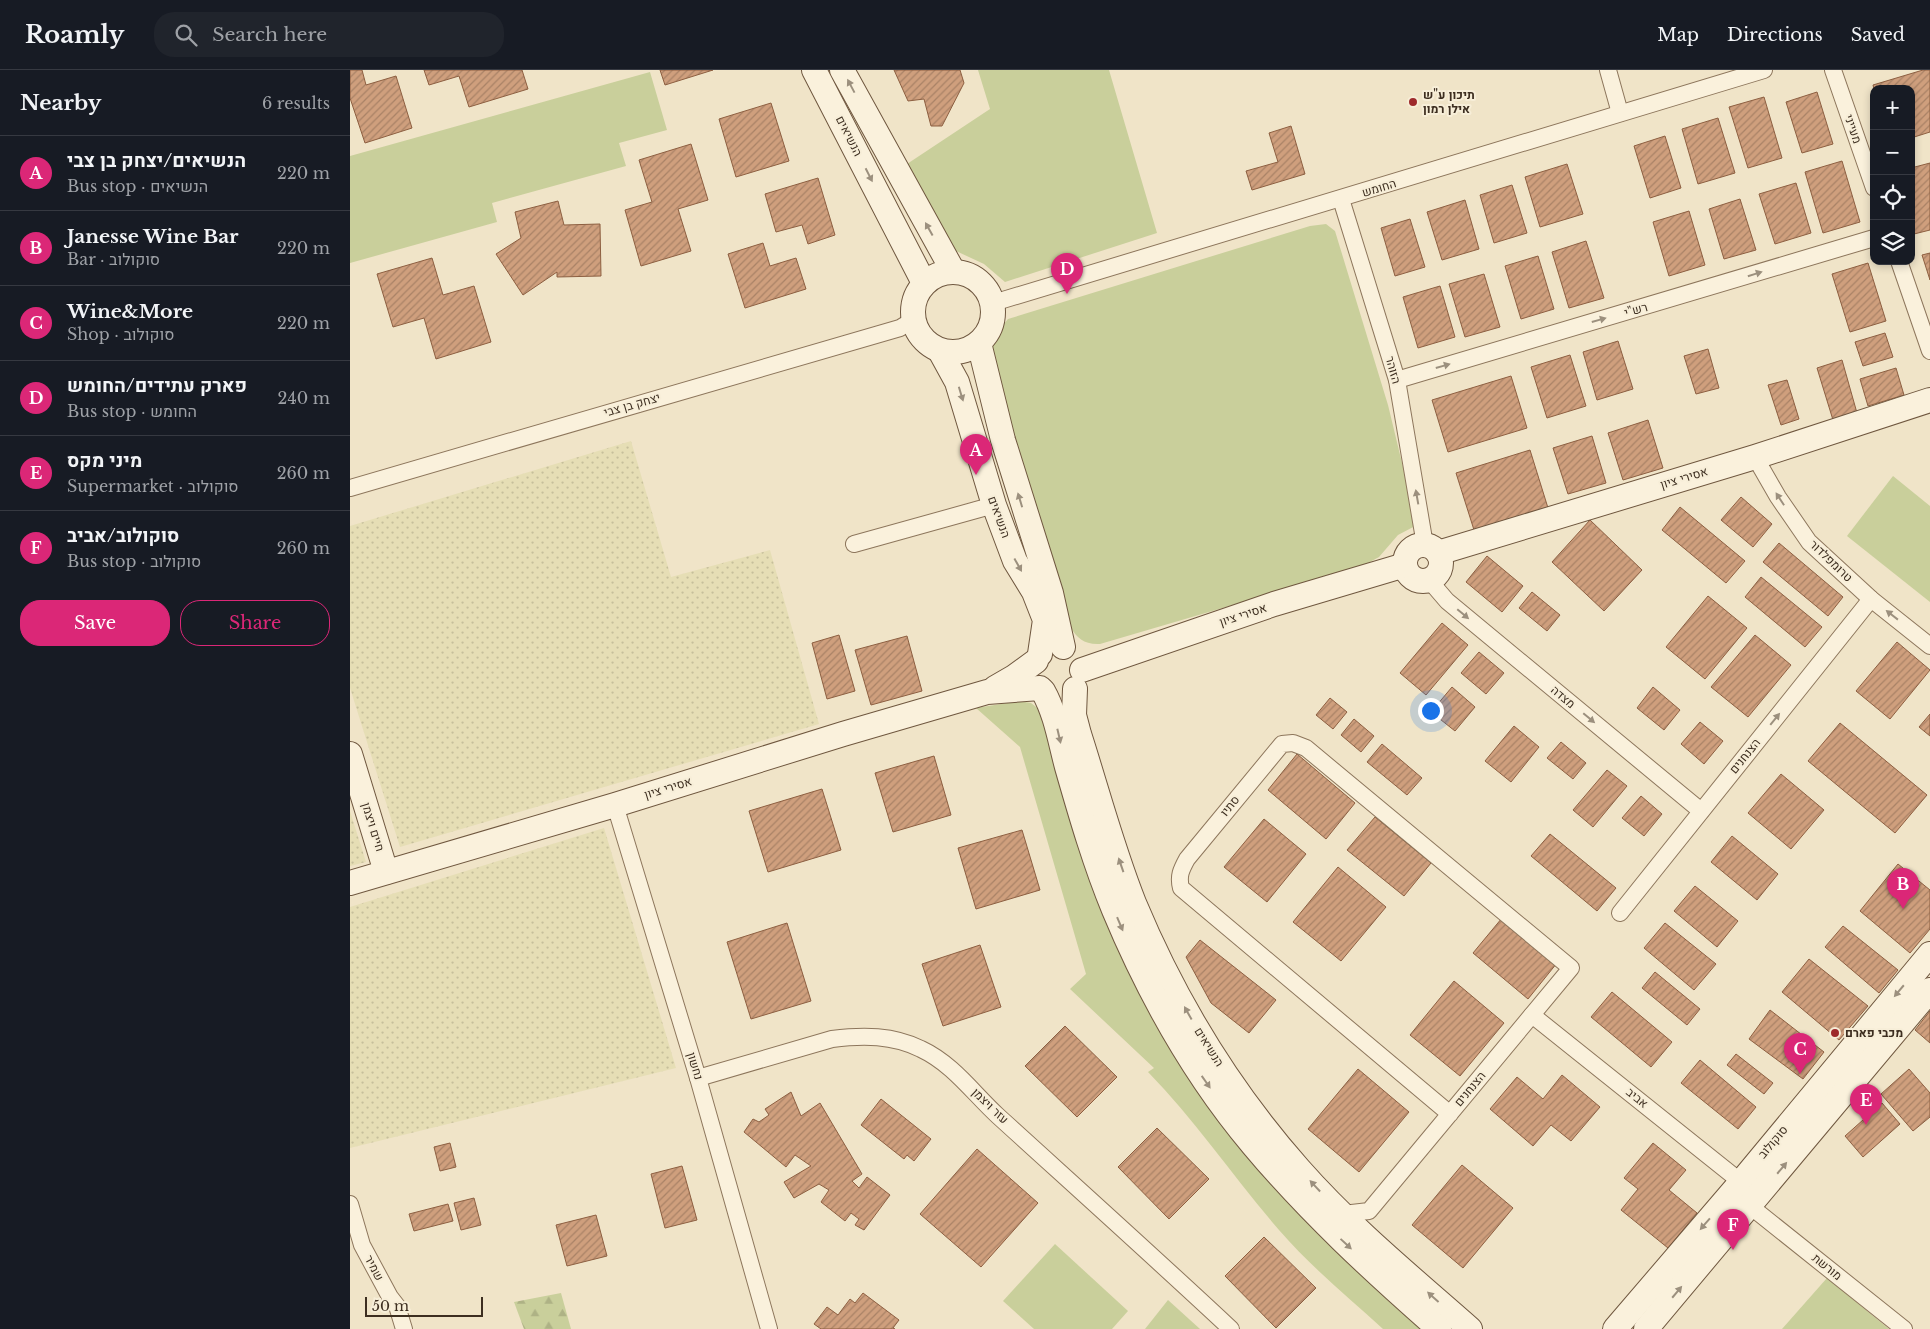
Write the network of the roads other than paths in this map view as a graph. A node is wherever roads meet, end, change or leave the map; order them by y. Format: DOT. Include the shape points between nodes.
graph roads {
  1 [pos="814,70"];
  2 [pos="842,70"];
  3 [pos="1608,70"];
  4 [pos="1764,70"];
  5 [pos="1833,70"];
  6 [pos="1620,114"];
  7 [pos="1870,176"];
  8 [pos="1341,200"];
  9 [pos="1870,239"];
  10 [pos="1900,265"];
  11 [pos="953,271"];
  12 [pos="924,283"];
  13 [pos="993,303"];
  14 [pos="913,320"];
  15 [pos="979,343"];
  16 [pos="940,351"];
  17 [pos="1930,351"];
  18 [pos="1397,380"];
  19 [pos="1930,400"];
  20 [pos="1754,457"];
  21 [pos="350,488"];
  22 [pos="994,506"];
  23 [pos="854,544"];
  24 [pos="1432,549"];
  25 [pos="1405,565"];
  26 [pos="1429,580"];
  27 [pos="1871,599"];
  28 [pos="1930,646"];
  29 [pos="1063,647"];
  30 [pos="1038,657"];
  31 [pos="1078,680"];
  32 [pos="1042,689"];
  33 [pos="987,692"];
  34 [pos="350,754"];
  35 [pos="615,805"];
  36 [pos="1701,811"];
  37 [pos="386,872"];
  38 [pos="350,883"];
  39 [pos="1620,913"];
  40 [pos="1930,954"];
  41 [pos="1571,968"];
  42 [pos="1930,990"];
  43 [pos="1532,1015"];
  44 [pos="698,1078"];
  45 [pos="1450,1114"];
  46 [pos="1741,1182"];
  47 [pos="350,1204"];
  48 [pos="1750,1206"];
  49 [pos="1369,1210"];
  50 [pos="1343,1214"];
  51 [pos="1371,1241"];
  52 [pos="1229,1327"];
  53 [pos="404,1329"];
  54 [pos="769,1329"];
  55 [pos="1438,1329"];
  56 [pos="1470,1329"];
  57 [pos="1615,1329"];
  58 [pos="1646,1329"];
  59 [pos="1904,1329"];
  1 -- 12 [label="street, הנשיאים, one-way"];
  11 -- 2 [label="street, הנשיאים, one-way"];
  3 -- 6 [label="street"];
  4 -- 6 [label="street, החומש"];
  5 -- 7 [label="street, מעייני"];
  6 -- 8 [label="street, החומש"];
  8 -- 13 [label="street, החומש"];
  8 -- 18 [label="street, הזוהר"];
  18 -- 9 [label="street, רש\"י, one-way"];
  10 -- 17 [label="street"];
  11 -- 12 [label="street" via="943,272"];
  11 -- 13 [label="street" via="975,278 984,285"];
  12 -- 14 [label="street" via="912,307"];
  13 -- 15 [label="street" via="992,325"];
  14 -- 16 [label="street" via="923,339"];
  14 -- 21 [label="street, יצחק בן צבי" via="900,328"];
  15 -- 16 [label="street" via="960,352"];
  29 -- 15 [label="street, הנשיאים, one-way" via="1051,593 1002,440"];
  16 -- 22 [label="street, הנשיאים, one-way" via="957,382"];
  24 -- 18 [label="street, הזוהר, one-way"];
  19 -- 20 [label="street, אסירי ציון"];
  20 -- 24 [label="street, אסירי ציון"];
  27 -- 20 [label="street, טרומפלדור, one-way" via="1809,542"];
  22 -- 23 [label="street"];
  22 -- 30 [label="street, הנשיאים, one-way" via="1015,561 1034,592 1045,620"];
  24 -- 25 [label="street" via="1419,545 1408,552"];
  24 -- 26 [label="street" via="1441,566"];
  25 -- 26 [label="street" via="1416,580"];
  25 -- 31 [label="street, אסירי ציון" via="1274,604"];
  26 -- 36 [label="street, מצדה, one-way" via="1447,601"];
  28 -- 27 [label="street, טרומפלדור, one-way"];
  36 -- 27 [label="street, הצנחנים, one-way"];
  29 -- 30 [label="street" via="1055,647"];
  29 -- 31 [label="street" via="1076,655"];
  30 -- 32 [label="street" via="1034,675"];
  30 -- 33 [label="street, אסירי ציון" via="1014,677"];
  31 -- 32 [label="street" via="1062,695 1049,694"];
  50 -- 31 [label="street, הנשיאים, one-way" via="1299,1170 1245,1102 1173,987 1133,901 1079,734 1074,715"];
  32 -- 33 [label="street, אסירי ציון"];
  32 -- 55 [label="street, הנשיאים, one-way" via="1053,712 1086,833 1108,892 1133,953 1178,1039 1225,1109 1276,1172 1340,1239"];
  33 -- 35 [label="street, אסירי ציון"];
  34 -- 37 [label="street, חיים ויצמן"];
  35 -- 37 [label="street, אסירי ציון"];
  35 -- 44 [label="street, נחשון"];
  36 -- 39 [label="street, הצנחנים"];
  37 -- 38 [label="street, אסירי ציון"];
  40 -- 46 [label="street, סוקולוב, one-way"];
  41 -- 43 [label="street, הצנחנים"];
  41 -- 45 [label="street, סתיו" via="1306,748 1293,743 1282,744 1274,752 1187,859 1179,879 1181,888"];
  48 -- 42 [label="street, סוקולוב, one-way"];
  43 -- 45 [label="street, הצנחנים"];
  43 -- 46 [label="street, אביב"];
  44 -- 52 [label="street, עזר ויצמן" via="851,1036 877,1036 923,1049 956,1073 992,1110"];
  44 -- 54 [label="street, נחשון"];
  45 -- 49 [label="street, הצנחנים"];
  46 -- 57 [label="street, סוקולוב, one-way"];
  47 -- 53 [label="street, שמיר" via="362,1245 397,1306"];
  58 -- 48 [label="street, סוקולוב, one-way"];
  48 -- 59 [label="street, מורשת"];
  49 -- 50 [label="street"];
  49 -- 51 [label="street" via="1368,1234"];
  50 -- 51 [label="street, הנשיאים"];
  56 -- 51 [label="street, הנשיאים, one-way"];
}
